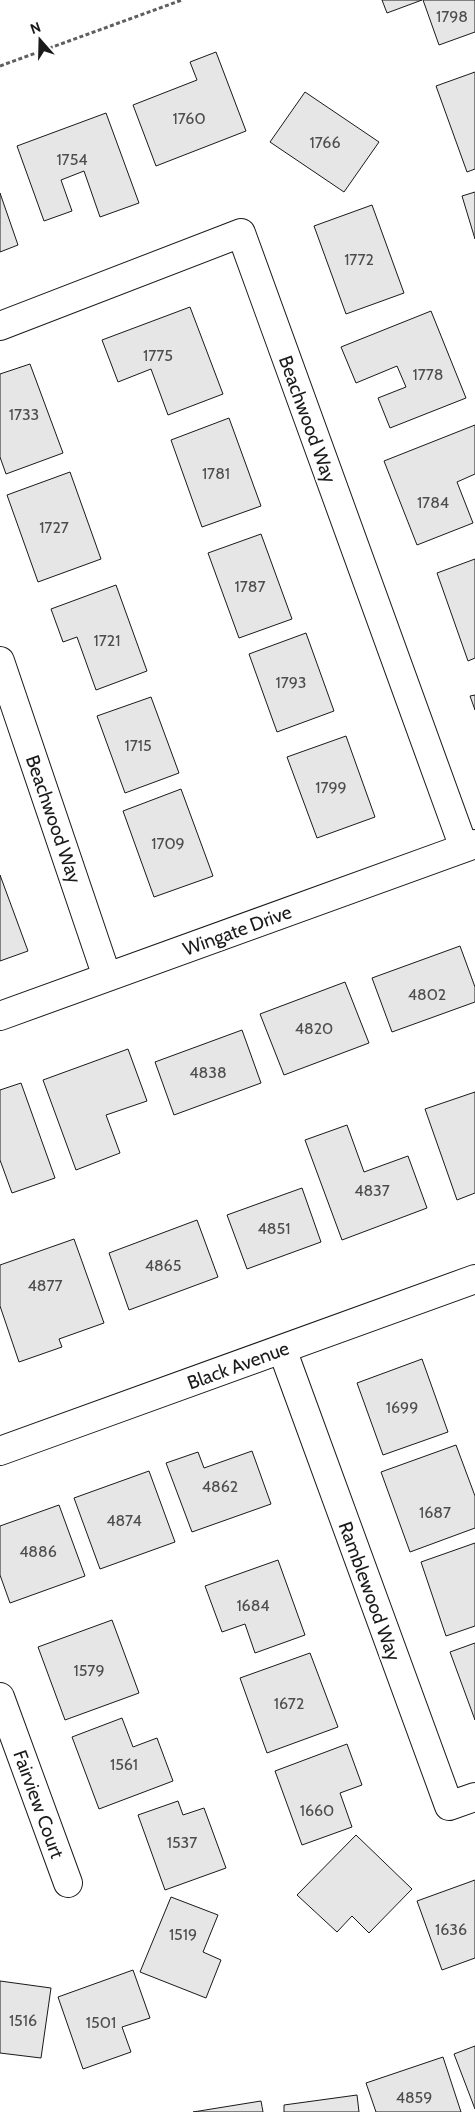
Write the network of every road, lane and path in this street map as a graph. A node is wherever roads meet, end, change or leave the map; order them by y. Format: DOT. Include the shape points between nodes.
graph roads {
  1 [pos="182,0"];
  2 [pos="0,66"];
  3 [pos="0,326"];
  4 [pos="0,661"];
  5 [pos="470,846"];
  6 [pos="107,978"];
  7 [pos="0,1016"];
  8 [pos="475,1279"];
  9 [pos="282,1349"];
  10 [pos="0,1451"];
  11 [pos="0,1697"];
  12 [pos="475,1797"];
  13 [pos="68,1883"];
  1 -- 2 [label="path"];
  3 -- 5 [label="street, Beachwood Way" via="241,233"];
  4 -- 6 [label="street, Beachwood Way"];
  5 -- 6 [label="street, Wingate Drive"];
  6 -- 7 [label="street, Wingate Drive"];
  8 -- 9 [label="street, Black Avenue"];
  9 -- 10 [label="street, Black Avenue"];
  9 -- 12 [label="street, Ramblewood Way" via="449,1806"];
  11 -- 13 [label="street, Fairview Court"];
}
